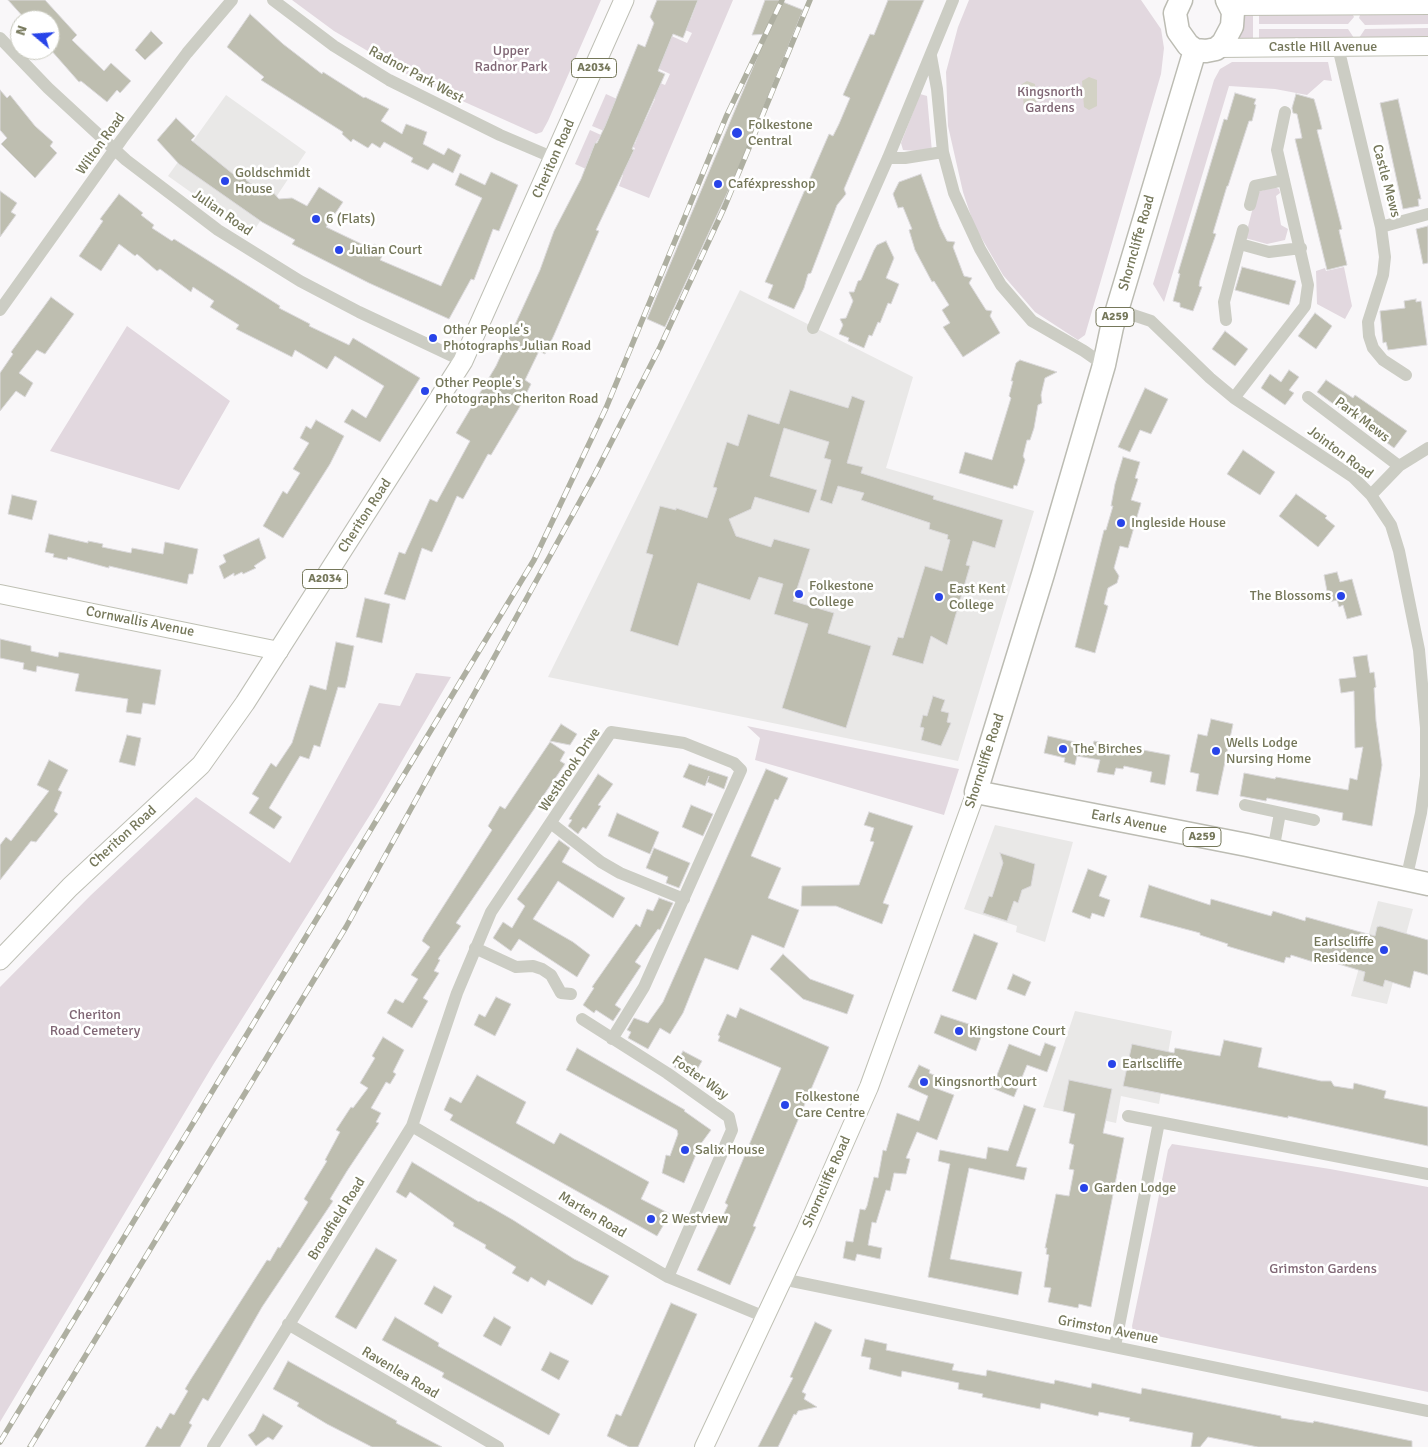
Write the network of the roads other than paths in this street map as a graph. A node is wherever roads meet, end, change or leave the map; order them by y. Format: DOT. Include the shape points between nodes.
graph roads {
  1 [pos="232,0"];
  2 [pos="273,0"];
  3 [pos="624,0"];
  4 [pos="953,0"];
  5 [pos="1178,1"];
  6 [pos="1230,3"];
  7 [pos="1428,5"];
  8 [pos="0,38"];
  9 [pos="1428,46"];
  10 [pos="1338,47"];
  11 [pos="1218,48"];
  12 [pos="1195,50"];
  13 [pos="931,56"];
  14 [pos="1285,112"];
  15 [pos="114,150"];
  16 [pos="944,152"];
  17 [pos="554,158"];
  18 [pos="888,158"];
  19 [pos="1284,180"];
  20 [pos="1250,205"];
  21 [pos="1428,214"];
  22 [pos="1381,227"];
  23 [pos="1243,230"];
  24 [pos="1240,244"];
  25 [pos="1301,248"];
  26 [pos="0,310"];
  27 [pos="1118,310"];
  28 [pos="1226,320"];
  29 [pos="813,328"];
  30 [pos="463,361"];
  31 [pos="1104,365"];
  32 [pos="1406,375"];
  33 [pos="1308,397"];
  34 [pos="1234,398"];
  35 [pos="1428,448"];
  36 [pos="1399,466"];
  37 [pos="1370,495"];
  38 [pos="0,594"];
  39 [pos="1424,649"];
  40 [pos="279,651"];
  41 [pos="976,792"];
  42 [pos="1244,805"];
  43 [pos="1280,813"];
  44 [pos="1314,820"];
  45 [pos="552,824"];
  46 [pos="1273,851"];
  47 [pos="1406,880"];
  48 [pos="1428,884"];
  49 [pos="684,899"];
  50 [pos="475,948"];
  51 [pos="0,960"];
  52 [pos="456,993"];
  53 [pos="571,994"];
  54 [pos="582,1019"];
  55 [pos="612,1039"];
  56 [pos="1128,1116"];
  57 [pos="1159,1122"];
  58 [pos="412,1126"];
  59 [pos="1428,1174"];
  60 [pos="668,1277"];
  61 [pos="782,1280"];
  62 [pos="765,1317"];
  63 [pos="288,1324"];
  64 [pos="1115,1346"];
  65 [pos="1428,1411"];
  66 [pos="213,1447"];
  67 [pos="498,1447"];
  68 [pos="704,1447"];
  1 -- 15 [label="street, Wilton Road"];
  2 -- 17 [label="street, Radnor Park West" via="334,46 389,80"];
  3 -- 17 [label="main road, Cheriton Road / A2034"];
  4 -- 13 [label="street"];
  5 -- 12 [label="highway" via="1175,13 1178,31"];
  6 -- 7 [label="main road"];
  6 -- 11 [label="highway" via="1232,26"];
  8 -- 15 [label="street, Julian Road"];
  9 -- 10 [label="main road, Castle Hill Avenue"];
  10 -- 11 [label="main road, Castle Hill Avenue"];
  10 -- 22 [label="street, Castle Mews" via="1356,96"];
  11 -- 12 [label="highway"];
  12 -- 27 [label="highway, Shorncliffe Road / A259"];
  13 -- 16 [label="street"];
  13 -- 18 [label="street"];
  14 -- 19 [label="street" via="1277,150"];
  15 -- 26 [label="street, Wilton Road"];
  15 -- 30 [label="street, Julian Road" via="218,230 267,262 359,312"];
  16 -- 18 [label="street"];
  16 -- 31 [label="street" via="964,218 1006,292 1032,321"];
  17 -- 30 [label="main road, Cheriton Road / A2034"];
  18 -- 29 [label="street"];
  19 -- 20 [label="street" via="1255,186"];
  19 -- 25 [label="street"];
  21 -- 22 [label="street, Castle Mews"];
  22 -- 32 [label="street" via="1386,258 1368,322 1369,336 1372,348 1383,360"];
  23 -- 24 [label="street"];
  24 -- 25 [label="street" via="1270,252"];
  24 -- 28 [label="street" via="1224,302"];
  25 -- 34 [label="street" via="1308,284 1305,306"];
  27 -- 31 [label="highway, Shorncliffe Road / A259"];
  27 -- 34 [label="street, Jointon Road" via="1151,321"];
  30 -- 40 [label="main road, Cheriton Road / A2034"];
  31 -- 41 [label="highway, Shorncliffe Road / A259"];
  33 -- 36 [label="street, Park Mews"];
  34 -- 37 [label="street, Jointon Road" via="1353,477"];
  35 -- 36 [label="street"];
  36 -- 37 [label="street"];
  37 -- 39 [label="street, Jointon Road" via="1391,526"];
  38 -- 40 [label="main road, Cornwallis Avenue"];
  39 -- 47 [label="street, Jointon Road" via="1426,776"];
  40 -- 51 [label="main road, Cheriton Road / A2034" via="201,765 70,886"];
  41 -- 46 [label="highway, Earls Avenue / A259"];
  41 -- 61 [label="main road, Shorncliffe Road" via="886,1044"];
  42 -- 43 [label="street"];
  43 -- 44 [label="street"];
  43 -- 46 [label="street"];
  45 -- 49 [label="street" via="620,873"];
  45 -- 49 [label="street, Westbrook Drive" via="611,732 684,744 734,763 741,770 738,779"];
  45 -- 50 [label="street, Westbrook Drive" via="491,912"];
  46 -- 47 [label="highway, Earls Avenue / A259"];
  47 -- 48 [label="highway, Earls Avenue / A259"];
  49 -- 55 [label="street, Westbrook Drive" via="644,987"];
  50 -- 52 [label="street, Westbrook Drive"];
  50 -- 53 [label="street" via="516,967 542,969 551,975 561,993"];
  52 -- 58 [label="street, Broadfield Road"];
  54 -- 55 [label="street, Foster Way"];
  55 -- 60 [label="street, Foster Way" via="730,1117 732,1130"];
  56 -- 57 [label="street"];
  57 -- 59 [label="street"];
  57 -- 64 [label="street"];
  58 -- 60 [label="street, Marten Road"];
  58 -- 63 [label="street, Broadfield Road"];
  60 -- 62 [label="street, Marten Road"];
  61 -- 62 [label="main road, Shorncliffe Road"];
  61 -- 64 [label="street, Grimston Avenue"];
  62 -- 68 [label="main road, Shorncliffe Road"];
  63 -- 66 [label="street, Broadfield Road"];
  63 -- 67 [label="street, Ravenlea Road"];
  64 -- 65 [label="street, Grimston Avenue"];
}
